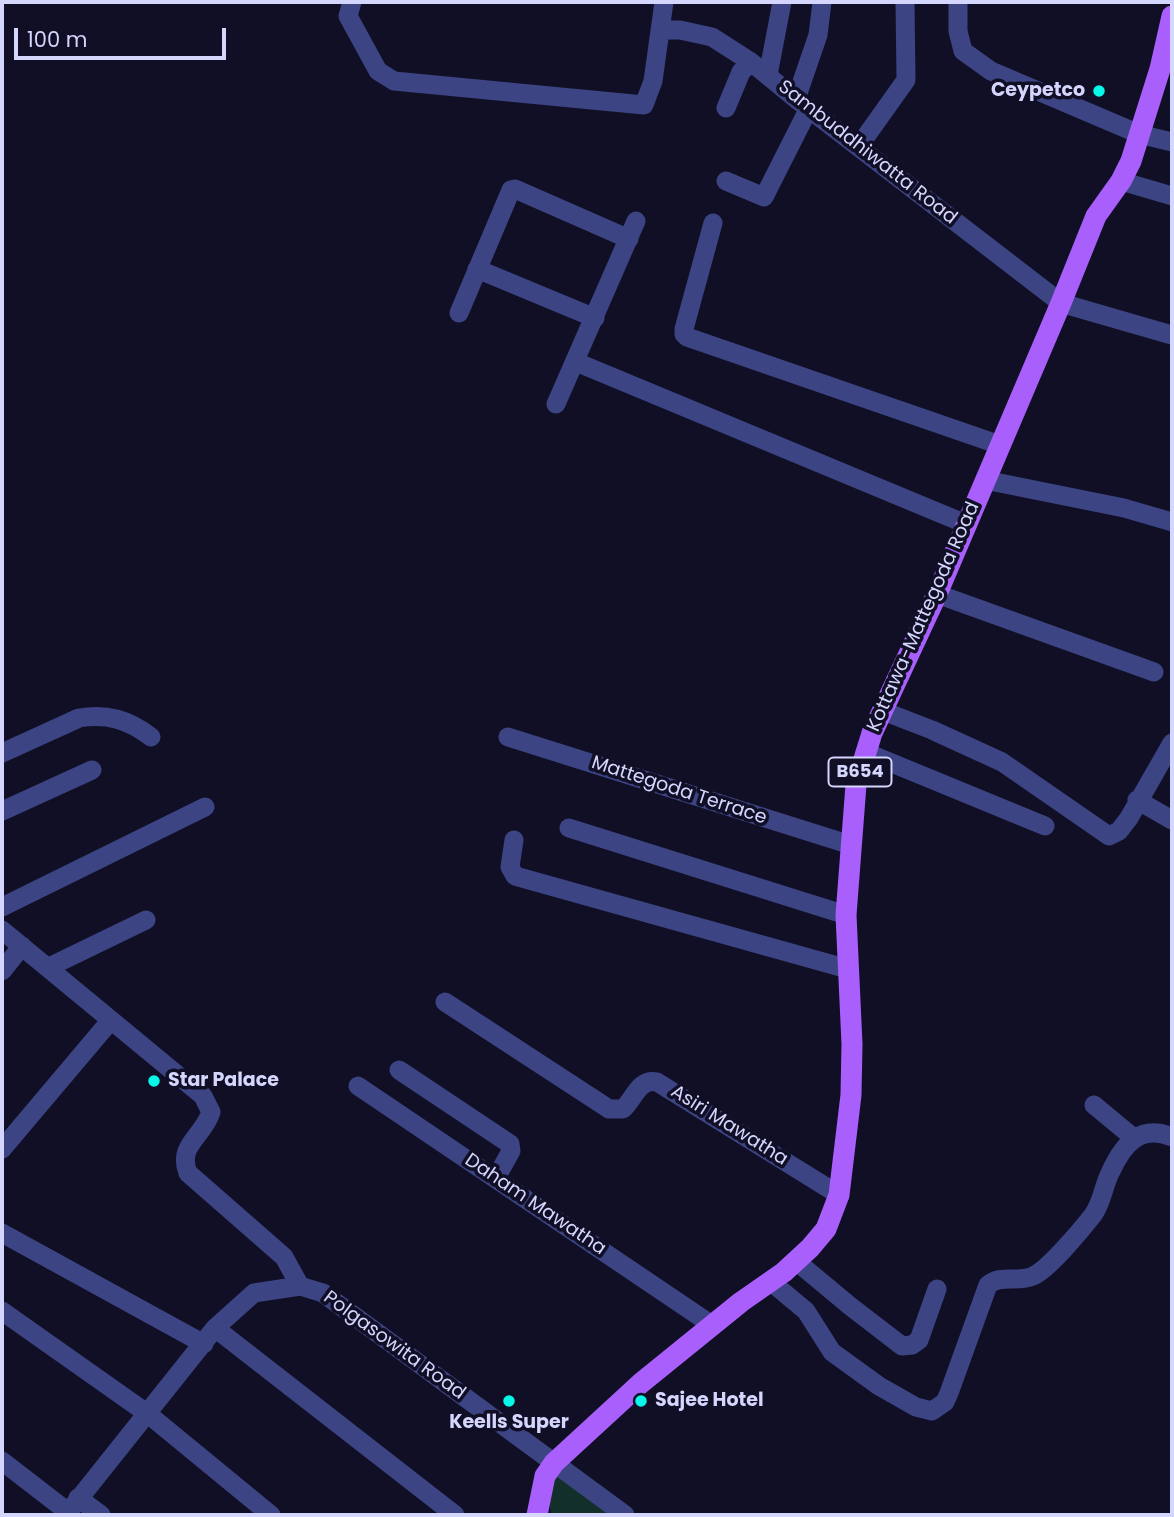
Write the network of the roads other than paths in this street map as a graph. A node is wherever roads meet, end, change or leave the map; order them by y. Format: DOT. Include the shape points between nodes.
graph roads {
  1 [pos="352,2"];
  2 [pos="664,2"];
  3 [pos="782,2"];
  4 [pos="822,2"];
  5 [pos="905,2"];
  6 [pos="958,2"];
  7 [pos="1171,2"];
  8 [pos="1172,9"];
  9 [pos="1172,16"];
  10 [pos="661,30"];
  11 [pos="751,62"];
  12 [pos="768,75"];
  13 [pos="802,104"];
  14 [pos="726,108"];
  15 [pos="1138,138"];
  16 [pos="1172,142"];
  17 [pos="859,146"];
  18 [pos="1172,152"];
  19 [pos="726,181"];
  20 [pos="1121,181"];
  21 [pos="1172,196"];
  22 [pos="713,223"];
  23 [pos="477,269"];
  24 [pos="1061,303"];
  25 [pos="460,313"];
  26 [pos="596,318"];
  27 [pos="1172,335"];
  28 [pos="576,362"];
  29 [pos="556,404"];
  30 [pos="1000,444"];
  31 [pos="985,480"];
  32 [pos="1172,522"];
  33 [pos="965,524"];
  34 [pos="937,594"];
  35 [pos="1154,672"];
  36 [pos="883,711"];
  37 [pos="151,737"];
  38 [pos="508,737"];
  39 [pos="1172,743"];
  40 [pos="865,752"];
  41 [pos="2,753"];
  42 [pos="92,770"];
  43 [pos="1138,800"];
  44 [pos="205,807"];
  45 [pos="2,811"];
  46 [pos="1172,820"];
  47 [pos="1045,826"];
  48 [pos="569,828"];
  49 [pos="514,840"];
  50 [pos="851,845"];
  51 [pos="2,906"];
  52 [pos="846,915"];
  53 [pos="146,920"];
  54 [pos="2,930"];
  55 [pos="22,946"];
  56 [pos="49,967"];
  57 [pos="848,969"];
  58 [pos="2,971"];
  59 [pos="445,1003"];
  60 [pos="111,1020"];
  61 [pos="399,1070"];
  62 [pos="358,1086"];
  63 [pos="1094,1105"];
  64 [pos="1172,1137"];
  65 [pos="1135,1139"];
  66 [pos="2,1149"];
  67 [pos="496,1178"];
  68 [pos="839,1195"];
  69 [pos="2,1233"];
  70 [pos="796,1261"];
  71 [pos="770,1281"];
  72 [pos="300,1286"];
  73 [pos="937,1289"];
  74 [pos="2,1311"];
  75 [pos="712,1325"];
  76 [pos="210,1336"];
  77 [pos="148,1413"];
  78 [pos="2,1461"];
  79 [pos="554,1464"];
  80 [pos="71,1508"];
  81 [pos="102,1515"];
  82 [pos="271,1515"];
  83 [pos="455,1515"];
  84 [pos="537,1515"];
  85 [pos="625,1515"];
  1 -- 10 [label="street" via="348,16 378,71 394,81 644,105"];
  2 -- 10 [label="street"];
  3 -- 12 [label="street"];
  4 -- 13 [label="street"];
  5 -- 17 [label="street" via="906,80"];
  6 -- 15 [label="street" via="963,51 991,71"];
  7 -- 8 [label="main road"];
  9 -- 15 [label="main road, Kottawa-Mattegoda Road / B654"];
  10 -- 11 [label="street, Sambuddhiwatta Road" via="712,37"];
  11 -- 12 [label="street, Sambuddhiwatta Road"];
  11 -- 14 [label="street" via="741,72"];
  12 -- 13 [label="street, Sambuddhiwatta Road"];
  13 -- 17 [label="street, Sambuddhiwatta Road"];
  13 -- 19 [label="street" via="764,197"];
  15 -- 16 [label="street"];
  15 -- 18 [label="street"];
  15 -- 20 [label="main road, Kottawa-Mattegoda Road / B654"];
  17 -- 24 [label="street, Sambuddhiwatta Road"];
  20 -- 21 [label="street"];
  20 -- 24 [label="main road, Kottawa-Mattegoda Road / B654" via="1096,216"];
  22 -- 30 [label="street" via="684,329 687,337"];
  23 -- 25 [label="street"];
  23 -- 26 [label="street"];
  23 -- 26 [label="street" via="509,193 515,189 633,230"];
  24 -- 27 [label="street"];
  24 -- 30 [label="main road, Kottawa-Mattegoda Road / B654"];
  26 -- 28 [label="street"];
  28 -- 29 [label="street"];
  28 -- 33 [label="street"];
  30 -- 31 [label="main road, Kottawa-Mattegoda Road / B654"];
  31 -- 32 [label="street"];
  31 -- 33 [label="main road, Kottawa-Mattegoda Road / B654"];
  33 -- 34 [label="main road, Kottawa-Mattegoda Road / B654"];
  34 -- 35 [label="street"];
  34 -- 36 [label="main road, Kottawa-Mattegoda Road / B654"];
  36 -- 40 [label="main road, Kottawa-Mattegoda Road / B654"];
  36 -- 43 [label="street" via="1002,762 1109,836 1119,831"];
  37 -- 41 [label="street" via="117,718 91,716"];
  38 -- 50 [label="street, Mattegoda Terrace"];
  39 -- 43 [label="street"];
  40 -- 47 [label="street"];
  40 -- 50 [label="main road, Kottawa-Mattegoda Road / B654" via="856,785"];
  42 -- 45 [label="street"];
  43 -- 46 [label="street"];
  44 -- 51 [label="street"];
  48 -- 52 [label="street"];
  49 -- 57 [label="street" via="510,867 515,876"];
  50 -- 52 [label="main road, Kottawa-Mattegoda Road / B654"];
  52 -- 57 [label="main road, Kottawa-Mattegoda Road / B654"];
  53 -- 56 [label="street"];
  54 -- 55 [label="street"];
  55 -- 56 [label="street"];
  55 -- 58 [label="street"];
  56 -- 60 [label="street"];
  57 -- 68 [label="main road, Kottawa-Mattegoda Road / B654" via="851,1095"];
  59 -- 68 [label="street, Asiri Mawatha" via="609,1109 623,1109 643,1084 657,1082"];
  60 -- 66 [label="street"];
  60 -- 72 [label="street" via="203,1096 211,1112 185,1152 188,1173 284,1257"];
  61 -- 67 [label="street" via="510,1144 511,1152"];
  62 -- 67 [label="street, Daham Mawatha"];
  63 -- 65 [label="street"];
  64 -- 65 [label="street" via="1153,1131"];
  65 -- 71 [label="street" via="1111,1171 1099,1206 1035,1276 994,1280 988,1285 945,1402 932,1411 879,1386 832,1352 806,1311"];
  67 -- 75 [label="street, Daham Mawatha"];
  68 -- 70 [label="main road, Kottawa-Mattegoda Road / B654" via="826,1229"];
  69 -- 76 [label="street"];
  70 -- 71 [label="main road, Kottawa-Mattegoda Road / B654"];
  70 -- 73 [label="street" via="902,1346 919,1340"];
  71 -- 75 [label="main road, Kottawa-Mattegoda Road / B654"];
  72 -- 76 [label="street, Polgasowita Road" via="254,1293"];
  72 -- 79 [label="street, Polgasowita Road" via="323,1293"];
  74 -- 77 [label="street"];
  75 -- 79 [label="main road, Kottawa-Mattegoda Road / B654"];
  76 -- 77 [label="street, Polgasowita Road"];
  76 -- 83 [label="street"];
  77 -- 80 [label="street, Polgasowita Road"];
  77 -- 82 [label="street"];
  78 -- 80 [label="street"];
  79 -- 84 [label="main road, B654" via="545,1476"];
  79 -- 85 [label="street, Polgasowita Road"];
  80 -- 81 [label="street"];
}
